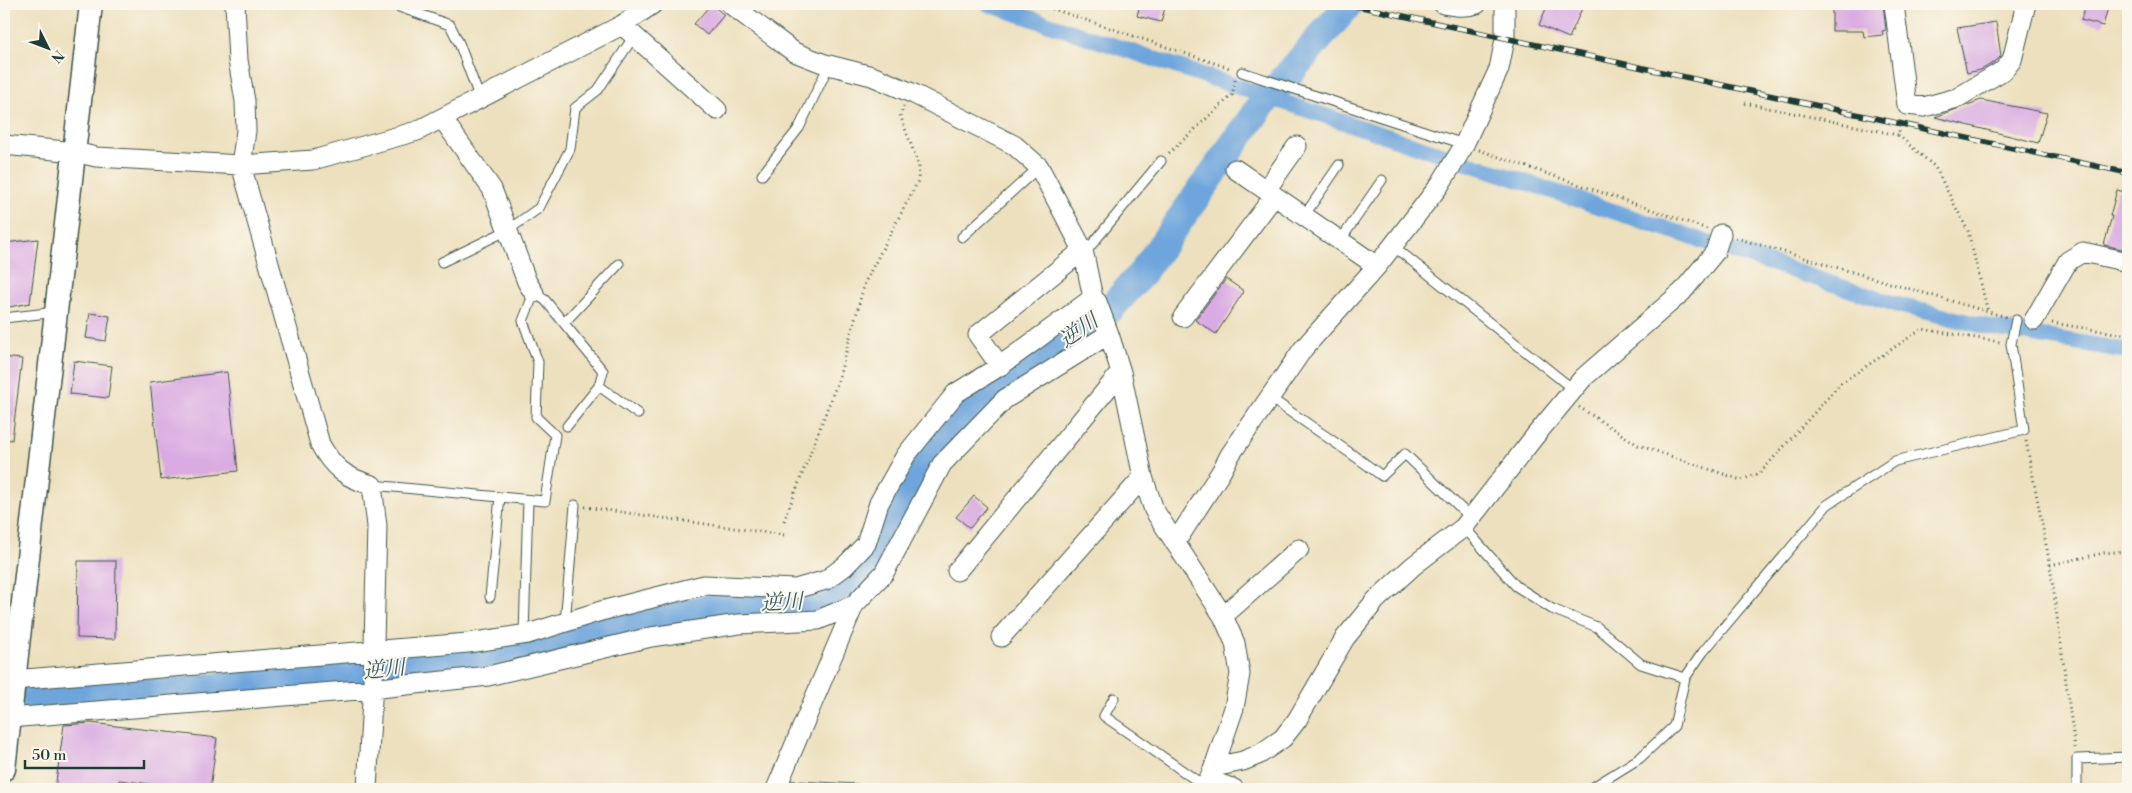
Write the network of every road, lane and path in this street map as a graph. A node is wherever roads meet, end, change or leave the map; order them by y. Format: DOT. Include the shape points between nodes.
graph roads {
  1 [pos="92,4"];
  2 [pos="235,4"];
  3 [pos="391,4"];
  4 [pos="653,4"];
  5 [pos="730,4"];
  6 [pos="1038,4"];
  7 [pos="1443,4"];
  8 [pos="1477,4"];
  9 [pos="1505,4"];
  10 [pos="1894,4"];
  11 [pos="2026,4"];
  12 [pos="628,31"];
  13 [pos="828,65"];
  14 [pos="1242,72"];
  15 [pos="910,92"];
  16 [pos="1232,95"];
  17 [pos="480,99"];
  18 [pos="1744,103"];
  19 [pos="1907,105"];
  20 [pos="717,110"];
  21 [pos="442,118"];
  22 [pos="1898,135"];
  23 [pos="4,145"];
  24 [pos="1297,146"];
  25 [pos="1463,146"];
  26 [pos="76,152"];
  27 [pos="1161,160"];
  28 [pos="241,165"];
  29 [pos="1339,165"];
  30 [pos="1039,167"];
  31 [pos="1235,169"];
  32 [pos="762,174"];
  33 [pos="1382,180"];
  34 [pos="1270,193"];
  35 [pos="1304,216"];
  36 [pos="508,230"];
  37 [pos="962,237"];
  38 [pos="1340,241"];
  39 [pos="1718,242"];
  40 [pos="1393,246"];
  41 [pos="1083,252"];
  42 [pos="442,262"];
  43 [pos="2128,262"];
  44 [pos="619,264"];
  45 [pos="1377,266"];
  46 [pos="534,294"];
  47 [pos="1095,300"];
  48 [pos="57,312"];
  49 [pos="1988,313"];
  50 [pos="1183,317"];
  51 [pos="4,318"];
  52 [pos="2022,321"];
  53 [pos="564,323"];
  54 [pos="1107,328"];
  55 [pos="2128,335"];
  56 [pos="2012,343"];
  57 [pos="1000,366"];
  58 [pos="1121,372"];
  59 [pos="599,386"];
  60 [pos="1570,394"];
  61 [pos="1270,397"];
  62 [pos="638,414"];
  63 [pos="567,426"];
  64 [pos="2024,430"];
  65 [pos="1143,477"];
  66 [pos="372,485"];
  67 [pos="500,497"];
  68 [pos="528,500"];
  69 [pos="575,505"];
  70 [pos="784,521"];
  71 [pos="1468,523"];
  72 [pos="784,535"];
  73 [pos="1175,543"];
  74 [pos="1299,549"];
  75 [pos="2128,551"];
  76 [pos="2050,565"];
  77 [pos="957,572"];
  78 [pos="490,597"];
  79 [pos="854,605"];
  80 [pos="1223,616"];
  81 [pos="565,623"];
  82 [pos="524,635"];
  83 [pos="1000,638"];
  84 [pos="372,656"];
  85 [pos="1685,678"];
  86 [pos="13,681"];
  87 [pos="372,686"];
  88 [pos="1114,698"];
  89 [pos="9,718"];
  90 [pos="2128,757"];
  91 [pos="2077,759"];
  92 [pos="4,769"];
  93 [pos="1209,781"];
  94 [pos="777,787"];
  95 [pos="367,789"];
  96 [pos="857,789"];
  97 [pos="1234,789"];
  98 [pos="1590,789"];
  99 [pos="2077,789"];
  1 -- 26 [label="street"];
  2 -- 28 [label="street" via="238,60 245,101 246,131"];
  3 -- 17 [label="lane" via="450,25"];
  4 -- 12 [label="street"];
  5 -- 13 [label="street" via="794,52"];
  6 -- 14 [label="path"];
  7 -- 8 [label="street" via="1457,7"];
  9 -- 25 [label="street" via="1506,27 1501,63"];
  10 -- 19 [label="street"];
  11 -- 19 [label="street" via="2012,60 2004,70 1957,98 1924,107"];
  12 -- 17 [label="street"];
  12 -- 20 [label="street"];
  12 -- 36 [label="lane" via="598,90 575,108 570,149 539,208"];
  13 -- 15 [label="street" via="872,76"];
  13 -- 32 [label="lane" via="800,128"];
  14 -- 25 [label="lane"];
  15 -- 30 [label="street" via="1014,144"];
  15 -- 70 [label="path" via="900,115 919,166 918,182 865,282 838,381"];
  16 -- 27 [label="path"];
  17 -- 21 [label="street"];
  18 -- 22 [label="path"];
  19 -- 22 [label="path"];
  21 -- 28 [label="street" via="417,131 313,160"];
  21 -- 36 [label="street" via="492,189"];
  22 -- 49 [label="path" via="1935,167 1968,231"];
  23 -- 26 [label="street"];
  24 -- 34 [label="street"];
  25 -- 39 [label="path"];
  25 -- 40 [label="street" via="1439,186"];
  26 -- 28 [label="street" via="96,157"];
  26 -- 48 [label="street"];
  27 -- 41 [label="lane"];
  28 -- 66 [label="street" via="320,444 334,466"];
  29 -- 35 [label="lane"];
  30 -- 37 [label="lane"];
  30 -- 41 [label="street"];
  31 -- 34 [label="street"];
  33 -- 38 [label="lane"];
  34 -- 35 [label="street"];
  34 -- 50 [label="street"];
  35 -- 38 [label="street"];
  36 -- 42 [label="lane"];
  36 -- 46 [label="street"];
  38 -- 45 [label="street"];
  39 -- 49 [label="path"];
  39 -- 60 [label="street" via="1682,292 1583,378"];
  40 -- 45 [label="street"];
  40 -- 60 [label="lane"];
  41 -- 47 [label="street"];
  41 -- 57 [label="street" via="978,335"];
  43 -- 52 [label="street" via="2083,252 2068,261"];
  44 -- 53 [label="lane"];
  45 -- 61 [label="street" via="1303,349"];
  46 -- 53 [label="lane" via="545,300"];
  46 -- 68 [label="lane" via="523,321 538,362 536,417 555,435 545,501"];
  47 -- 54 [label="street"];
  47 -- 57 [label="street"];
  48 -- 51 [label="lane"];
  48 -- 86 [label="street"];
  49 -- 52 [label="path"];
  52 -- 55 [label="path"];
  52 -- 56 [label="lane"];
  53 -- 59 [label="lane" via="603,371"];
  54 -- 58 [label="street"];
  54 -- 79 [label="street" via="1005,398 942,464 884,573"];
  56 -- 60 [label="path" via="1922,329 1840,384 1760,474 1740,480 1638,445"];
  56 -- 64 [label="lane"];
  57 -- 81 [label="street" via="956,394 906,455 879,503 866,544 826,580 795,589 704,585"];
  58 -- 65 [label="street"];
  58 -- 77 [label="street"];
  59 -- 62 [label="lane"];
  59 -- 63 [label="lane"];
  60 -- 71 [label="street"];
  61 -- 71 [label="lane" via="1382,476 1405,454"];
  61 -- 73 [label="street"];
  64 -- 76 [label="path"];
  64 -- 85 [label="lane" via="1895,461 1827,505 1703,652"];
  65 -- 73 [label="street" via="1154,510"];
  65 -- 83 [label="street"];
  66 -- 67 [label="lane"];
  66 -- 84 [label="street" via="377,526"];
  67 -- 68 [label="lane"];
  67 -- 78 [label="lane"];
  68 -- 82 [label="lane"];
  69 -- 72 [label="path"];
  69 -- 81 [label="lane"];
  71 -- 85 [label="lane" via="1516,586 1552,608 1597,627 1641,664"];
  71 -- 93 [label="street" via="1376,600 1345,638 1283,738"];
  73 -- 80 [label="street"];
  74 -- 80 [label="street"];
  75 -- 76 [label="path"];
  76 -- 91 [label="path"];
  79 -- 87 [label="street" via="818,620 739,624 651,637 488,676"];
  79 -- 94 [label="street"];
  80 -- 93 [label="street" via="1235,642 1240,674 1234,708"];
  81 -- 82 [label="street"];
  82 -- 84 [label="street"];
  84 -- 86 [label="street"];
  84 -- 87 [label="street"];
  85 -- 98 [label="lane" via="1674,726 1640,758"];
  86 -- 89 [label="street"];
  87 -- 89 [label="street"];
  87 -- 95 [label="street"];
  88 -- 93 [label="lane" via="1104,716"];
  89 -- 92 [label="street"];
  90 -- 91 [label="lane"];
  91 -- 99 [label="lane"];
  93 -- 97 [label="street"];
  94 -- 96 [label="lane"];
}
